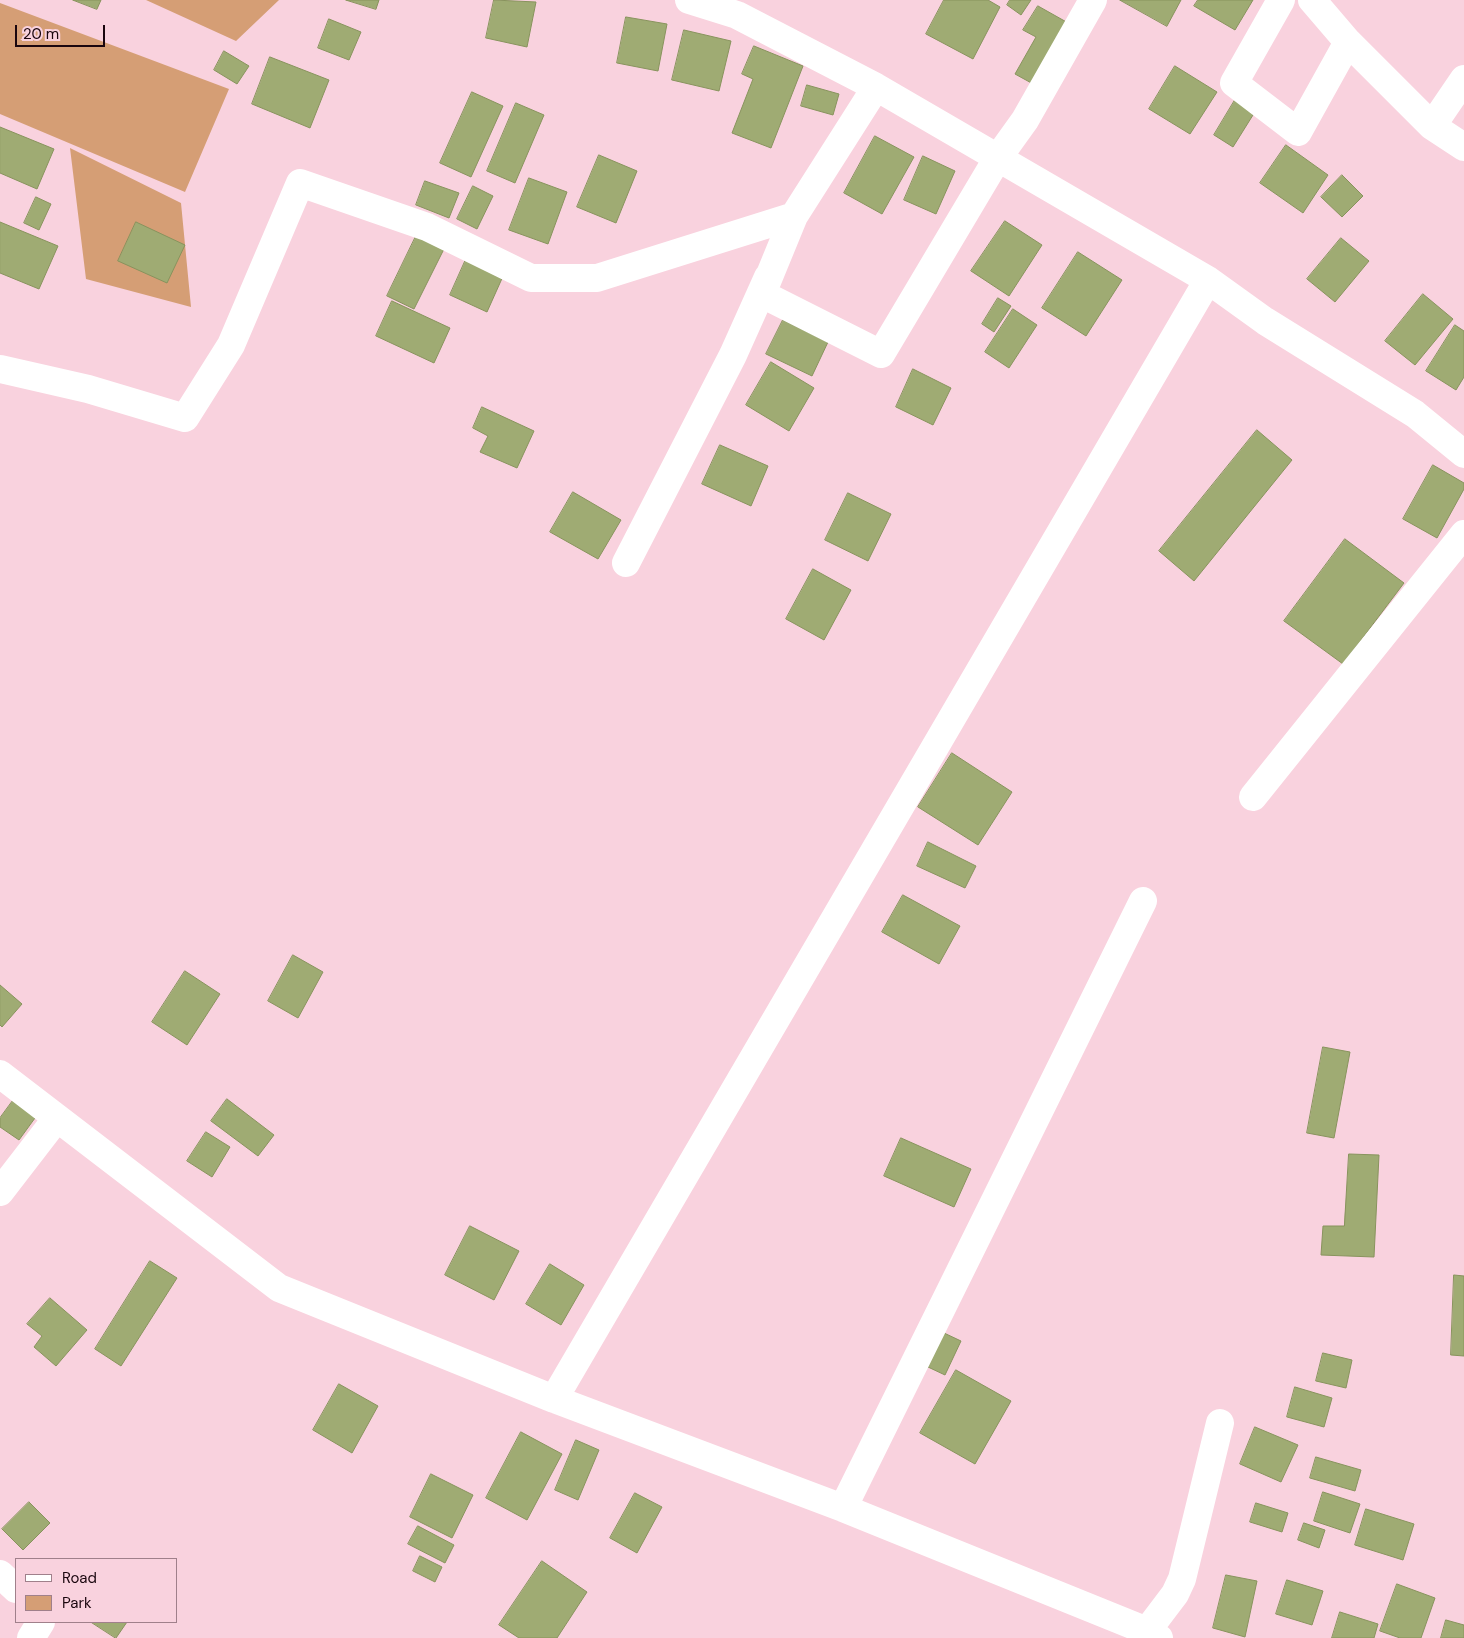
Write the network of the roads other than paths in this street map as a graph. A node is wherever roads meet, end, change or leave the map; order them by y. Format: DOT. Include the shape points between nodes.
graph roads {
  1 [pos="689,0"];
  2 [pos="1093,0"];
  3 [pos="1281,0"];
  4 [pos="1312,0"];
  5 [pos="1348,42"];
  6 [pos="1464,79"];
  7 [pos="876,87"];
  8 [pos="1432,126"];
  9 [pos="1464,147"];
  10 [pos="997,159"];
  11 [pos="794,216"];
  12 [pos="1208,280"];
  13 [pos="0,369"];
  14 [pos="1464,454"];
  15 [pos="1464,534"];
  16 [pos="626,563"];
  17 [pos="1253,797"];
  18 [pos="1143,901"];
  19 [pos="0,1074"];
  20 [pos="57,1118"];
  21 [pos="0,1192"];
  22 [pos="554,1399"];
  23 [pos="1220,1423"];
  24 [pos="843,1508"];
  25 [pos="0,1574"];
  26 [pos="15,1588"];
  27 [pos="40,1623"];
  28 [pos="1153,1634"];
  29 [pos="31,1638"];
  1 -- 7 [label="street" via="737,14"];
  2 -- 10 [label="street" via="1025,120"];
  3 -- 5 [label="street" via="1234,82 1298,132"];
  4 -- 5 [label="street"];
  5 -- 8 [label="street"];
  6 -- 8 [label="street"];
  7 -- 10 [label="street"];
  7 -- 11 [label="street"];
  8 -- 9 [label="street"];
  10 -- 11 [label="street" via="881,354 762,294"];
  10 -- 12 [label="street"];
  11 -- 13 [label="street" via="597,278 531,278 427,226 300,184 231,344 185,418 88,388"];
  11 -- 16 [label="street" via="733,355"];
  12 -- 14 [label="street" via="1265,321 1415,414"];
  12 -- 22 [label="street"];
  15 -- 17 [label="street"];
  18 -- 24 [label="street"];
  19 -- 20 [label="street"];
  20 -- 21 [label="street"];
  20 -- 22 [label="street" via="279,1288"];
  22 -- 24 [label="street"];
  23 -- 28 [label="street" via="1182,1579"];
  24 -- 28 [label="street"];
  25 -- 26 [label="street"];
  27 -- 29 [label="street"];
}
